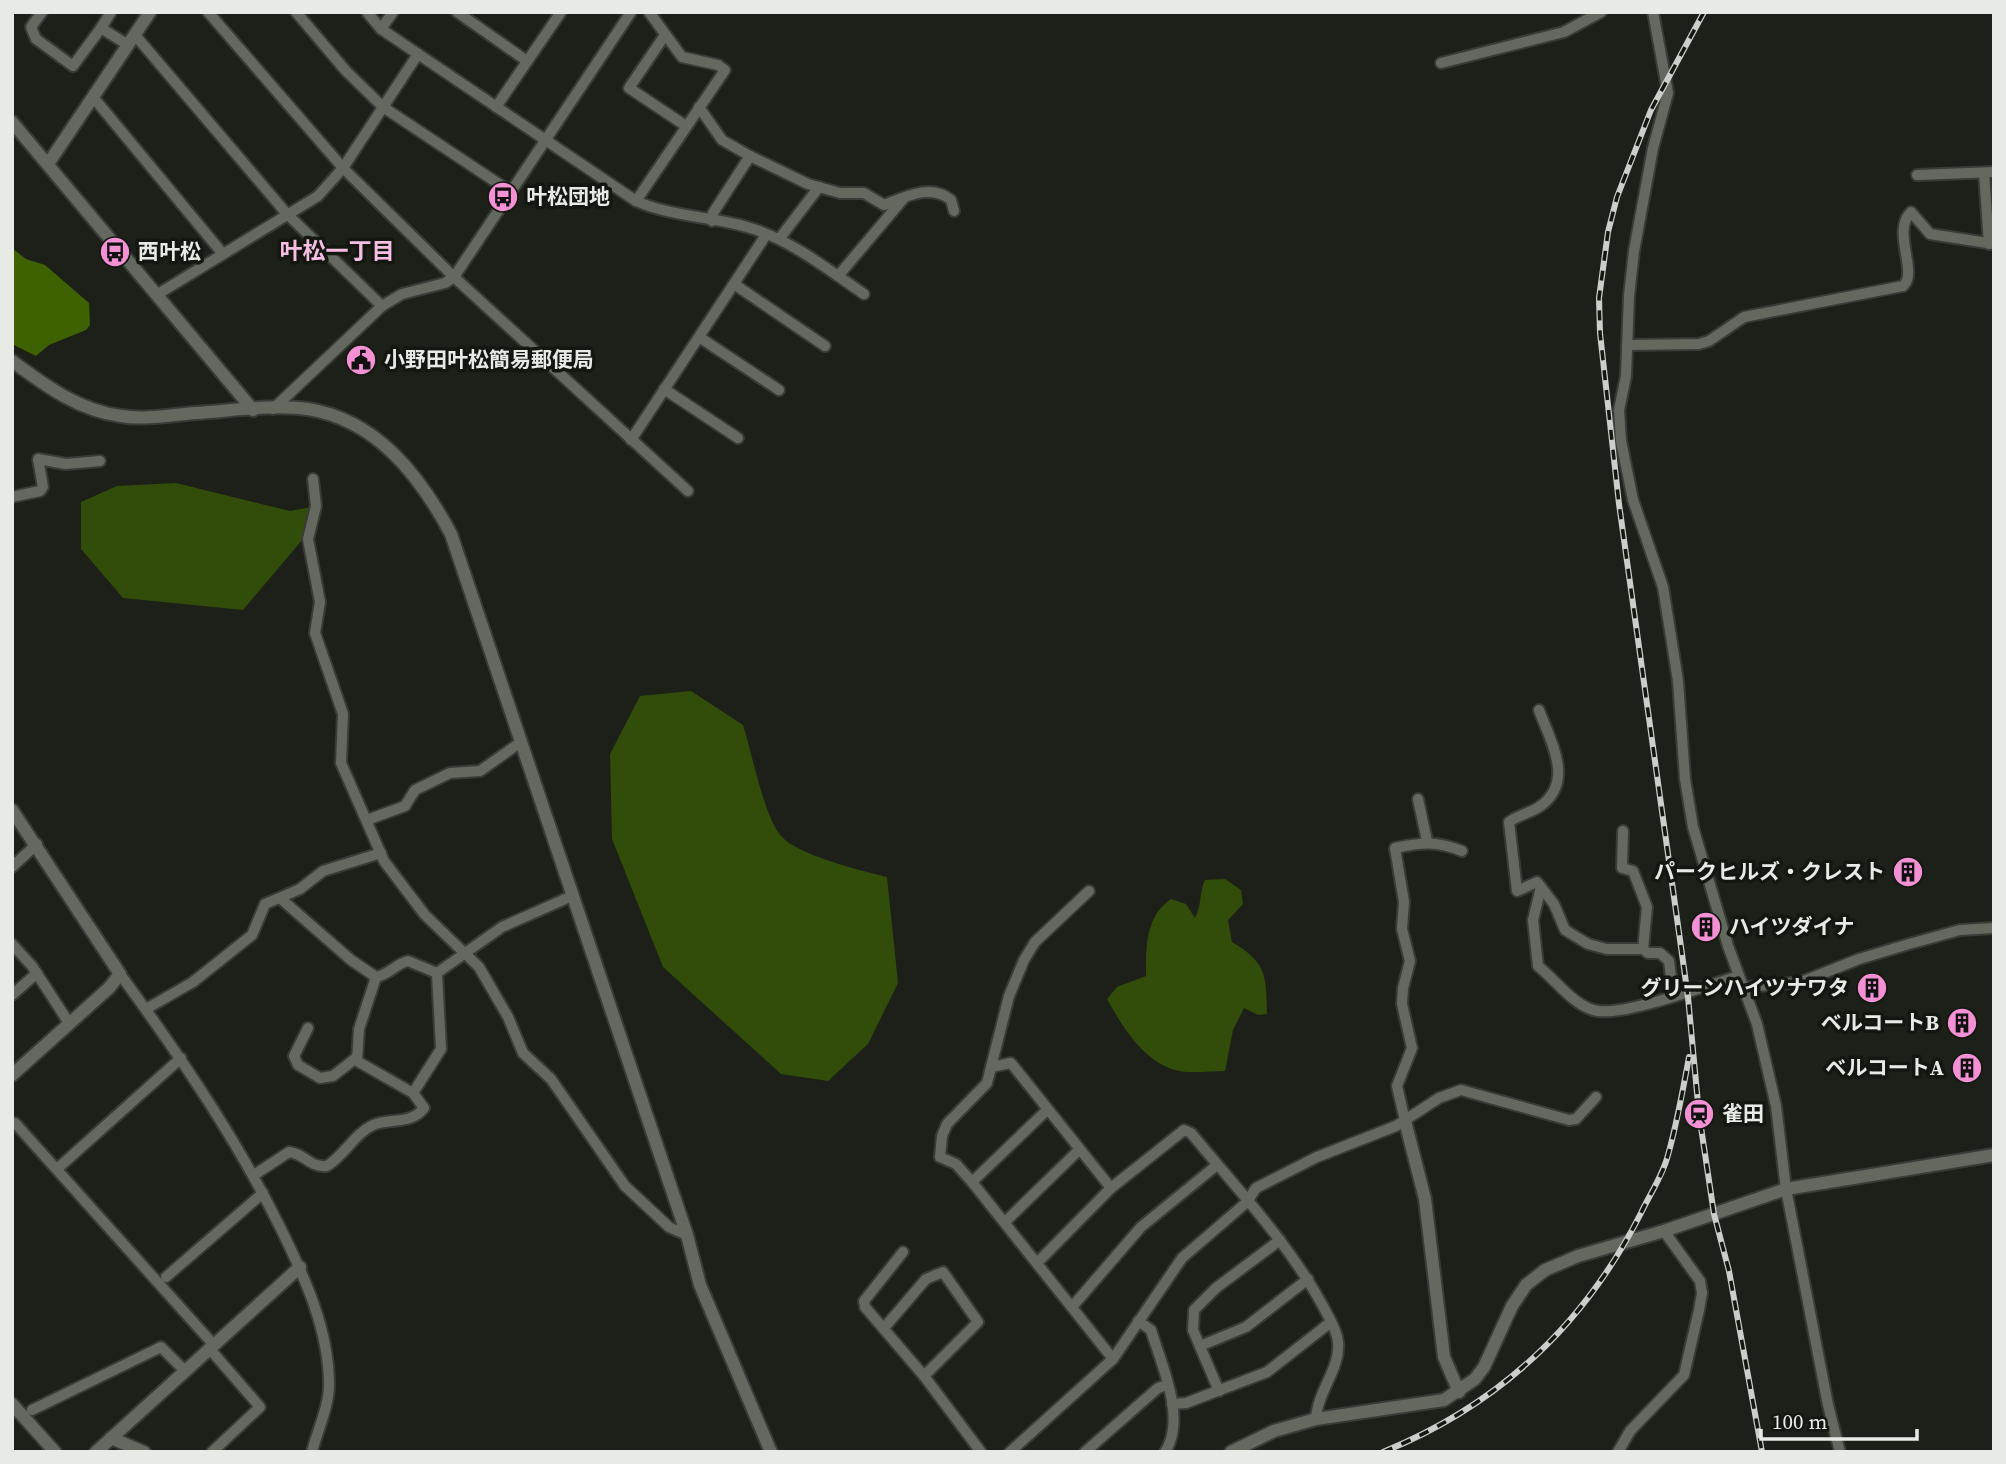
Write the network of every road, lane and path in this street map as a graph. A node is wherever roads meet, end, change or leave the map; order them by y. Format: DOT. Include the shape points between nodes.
graph roads {
  1 [pos="42,12"];
  2 [pos="111,12"];
  3 [pos="150,12"];
  4 [pos="208,12"];
  5 [pos="296,12"];
  6 [pos="367,12"];
  7 [pos="393,12"];
  8 [pos="457,12"];
  9 [pos="631,12"];
  10 [pos="649,12"];
  11 [pos="1601,12"];
  12 [pos="1653,12"];
  13 [pos="559,13"];
  14 [pos="101,28"];
  15 [pos="381,29"];
  16 [pos="665,34"];
  17 [pos="132,40"];
  18 [pos="418,54"];
  19 [pos="527,61"];
  20 [pos="1441,63"];
  21 [pos="93,97"];
  22 [pos="383,107"];
  23 [pos="496,107"];
  24 [pos="699,107"];
  25 [pos="12,122"];
  26 [pos="686,125"];
  27 [pos="545,140"];
  28 [pos="750,156"];
  29 [pos="48,164"];
  30 [pos="343,168"];
  31 [pos="1989,172"];
  32 [pos="1917,175"];
  33 [pos="819,187"];
  34 [pos="511,192"];
  35 [pos="905,197"];
  36 [pos="636,201"];
  37 [pos="954,211"];
  38 [pos="286,214"];
  39 [pos="712,221"];
  40 [pos="766,235"];
  41 [pos="780,239"];
  42 [pos="1991,244"];
  43 [pos="223,254"];
  44 [pos="838,276"];
  45 [pos="454,277"];
  46 [pos="734,284"];
  47 [pos="158,294"];
  48 [pos="864,295"];
  49 [pos="382,306"];
  50 [pos="699,337"];
  51 [pos="1627,345"];
  52 [pos="825,346"];
  53 [pos="12,361"];
  54 [pos="664,389"];
  55 [pos="779,390"];
  56 [pos="253,410"];
  57 [pos="273,410"];
  58 [pos="738,438"];
  59 [pos="631,440"];
  60 [pos="100,461"];
  61 [pos="313,479"];
  62 [pos="688,491"];
  63 [pos="12,497"];
  64 [pos="1539,710"];
  65 [pos="521,742"];
  66 [pos="1418,799"];
  67 [pos="12,810"];
  68 [pos="367,820"];
  69 [pos="1623,831"];
  70 [pos="1427,841"];
  71 [pos="37,844"];
  72 [pos="1462,851"];
  73 [pos="381,853"];
  74 [pos="12,867"];
  75 [pos="1541,887"];
  76 [pos="1089,891"];
  77 [pos="572,896"];
  78 [pos="280,898"];
  79 [pos="1994,928"];
  80 [pos="12,944"];
  81 [pos="1643,949"];
  82 [pos="467,953"];
  83 [pos="37,973"];
  84 [pos="436,973"];
  85 [pos="120,974"];
  86 [pos="1739,976"];
  87 [pos="376,977"];
  88 [pos="1746,987"];
  89 [pos="1673,994"];
  90 [pos="12,995"];
  91 [pos="440,1001"];
  92 [pos="146,1009"];
  93 [pos="69,1023"];
  94 [pos="308,1028"];
  95 [pos="449,1033"];
  96 [pos="181,1058"];
  97 [pos="356,1058"];
  98 [pos="991,1067"];
  99 [pos="12,1075"];
  100 [pos="413,1093"];
  101 [pos="1596,1097"];
  102 [pos="1046,1111"];
  103 [pos="1405,1121"];
  104 [pos="15,1123"];
  105 [pos="1079,1150"];
  106 [pos="1994,1155"];
  107 [pos="1217,1165"];
  108 [pos="57,1169"];
  109 [pos="254,1175"];
  110 [pos="972,1182"];
  111 [pos="1111,1188"];
  112 [pos="1786,1189"];
  113 [pos="263,1193"];
  114 [pos="1247,1202"];
  115 [pos="1005,1223"];
  116 [pos="1664,1231"];
  117 [pos="687,1235"];
  118 [pos="1280,1240"];
  119 [pos="903,1252"];
  120 [pos="1037,1263"];
  121 [pos="299,1267"];
  122 [pos="166,1277"];
  123 [pos="1308,1279"];
  124 [pos="1072,1307"];
  125 [pos="1138,1321"];
  126 [pos="1331,1322"];
  127 [pos="884,1328"];
  128 [pos="211,1346"];
  129 [pos="1200,1346"];
  130 [pos="1113,1359"];
  131 [pos="184,1370"];
  132 [pos="924,1376"];
  133 [pos="1167,1385"];
  134 [pos="1219,1391"];
  135 [pos="1459,1392"];
  136 [pos="12,1404"];
  137 [pos="1172,1404"];
  138 [pos="32,1410"];
  139 [pos="1317,1419"];
  140 [pos="111,1438"];
  141 [pos="55,1452"];
  142 [pos="96,1452"];
  143 [pos="144,1452"];
  144 [pos="212,1452"];
  145 [pos="312,1452"];
  146 [pos="771,1452"];
  147 [pos="981,1452"];
  148 [pos="1010,1452"];
  149 [pos="1085,1452"];
  150 [pos="1165,1452"];
  151 [pos="1231,1452"];
  152 [pos="1618,1452"];
  153 [pos="1840,1452"];
  1 -- 14 [label="street" via="31,27 36,39 73,66"];
  2 -- 14 [label="street"];
  3 -- 17 [label="street"];
  4 -- 30 [label="street"];
  5 -- 22 [label="street"];
  6 -- 15 [label="street"];
  7 -- 15 [label="street"];
  8 -- 19 [label="street"];
  9 -- 27 [label="street"];
  10 -- 16 [label="street"];
  11 -- 20 [label="street" via="1564,33"];
  12 -- 51 [label="street" via="1668,93 1634,251"];
  13 -- 19 [label="street"];
  14 -- 17 [label="street"];
  15 -- 18 [label="street"];
  16 -- 24 [label="street" via="686,59 725,70"];
  16 -- 26 [label="street" via="629,88"];
  17 -- 21 [label="street"];
  17 -- 38 [label="street"];
  18 -- 22 [label="street"];
  18 -- 23 [label="street"];
  19 -- 23 [label="street"];
  21 -- 29 [label="street"];
  21 -- 43 [label="street"];
  22 -- 30 [label="street"];
  22 -- 34 [label="street"];
  23 -- 27 [label="street"];
  24 -- 26 [label="street"];
  24 -- 28 [label="street" via="717,135"];
  25 -- 29 [label="street"];
  26 -- 36 [label="street"];
  27 -- 34 [label="street"];
  27 -- 36 [label="street"];
  28 -- 33 [label="street"];
  28 -- 39 [label="street"];
  29 -- 47 [label="street"];
  30 -- 38 [label="street" via="318,196"];
  30 -- 45 [label="street"];
  31 -- 32 [label="street"];
  31 -- 42 [label="street"];
  33 -- 35 [label="street" via="864,193 884,205"];
  33 -- 41 [label="street"];
  34 -- 45 [label="street"];
  35 -- 37 [label="street" via="937,192 951,200"];
  35 -- 44 [label="street"];
  36 -- 39 [label="street" via="660,211"];
  38 -- 43 [label="street"];
  38 -- 49 [label="street"];
  39 -- 40 [label="street"];
  40 -- 41 [label="street"];
  40 -- 46 [label="street"];
  41 -- 44 [label="street"];
  42 -- 51 [label="street" via="1930,234 1911,212 1903,233 1908,278 1903,286 1744,317 1699,344"];
  43 -- 47 [label="street"];
  44 -- 48 [label="street"];
  45 -- 49 [label="street" via="402,294"];
  45 -- 59 [label="street"];
  46 -- 50 [label="street"];
  46 -- 52 [label="street"];
  47 -- 56 [label="street"];
  49 -- 57 [label="street"];
  50 -- 54 [label="street"];
  50 -- 55 [label="street"];
  51 -- 86 [label="street" via="1619,411 1621,441 1633,500 1663,587 1693,827"];
  53 -- 56 [label="street" via="68,400 116,415"];
  54 -- 58 [label="street"];
  54 -- 59 [label="street"];
  56 -- 57 [label="street"];
  57 -- 65 [label="street" via="307,409 362,429 416,478 451,534"];
  59 -- 62 [label="street"];
  60 -- 63 [label="street" via="66,464 38,459 43,487"];
  61 -- 68 [label="street" via="316,506 308,539 320,602 315,633 343,714 341,763"];
  64 -- 75 [label="street" via="1560,762 1559,778 1540,806 1510,822 1517,891 1537,882"];
  65 -- 68 [label="street" via="480,771 450,772 415,790 405,806"];
  65 -- 77 [label="street"];
  66 -- 70 [label="street"];
  67 -- 71 [label="street"];
  68 -- 73 [label="street"];
  69 -- 81 [label="street" via="1622,868 1633,871 1647,907"];
  70 -- 72 [label="street"];
  70 -- 103 [label="street" via="1395,848 1404,902 1400,915 1410,961 1402,1004 1412,1048 1397,1086"];
  71 -- 74 [label="street"];
  71 -- 85 [label="street"];
  73 -- 78 [label="street" via="323,871"];
  73 -- 82 [label="street" via="425,915"];
  75 -- 81 [label="street" via="1566,930 1588,944"];
  75 -- 89 [label="street" via="1533,920 1538,966 1568,994 1598,1011"];
  76 -- 98 [label="street" via="1035,942 1024,960 1009,996"];
  77 -- 82 [label="street" via="502,927"];
  77 -- 117 [label="street"];
  78 -- 87 [label="street"];
  78 -- 92 [label="street" via="265,904 252,935 193,982"];
  79 -- 88 [label="street" via="1934,937 1801,982"];
  80 -- 83 [label="street"];
  81 -- 89 [label="street" via="1669,961"];
  82 -- 84 [label="street"];
  82 -- 117 [label="street" via="490,984 523,1053 551,1079 619,1179 669,1227"];
  83 -- 90 [label="street"];
  83 -- 93 [label="street"];
  84 -- 87 [label="street" via="408,961 386,976"];
  84 -- 91 [label="street"];
  85 -- 92 [label="street"];
  85 -- 93 [label="street"];
  86 -- 88 [label="street"];
  86 -- 89 [label="street" via="1698,991"];
  87 -- 97 [label="street" via="359,1029"];
  88 -- 112 [label="street" via="1776,1106"];
  91 -- 95 [label="street" via="444,1003 444,1032"];
  91 -- 100 [label="street" via="441,1049"];
  92 -- 96 [label="street"];
  93 -- 99 [label="street"];
  94 -- 97 [label="street" via="294,1056 298,1065 327,1078"];
  96 -- 108 [label="street"];
  96 -- 109 [label="street"];
  97 -- 100 [label="street" via="360,1065"];
  98 -- 102 [label="street" via="1011,1063"];
  98 -- 110 [label="street" via="980,1093 953,1115 942,1136 940,1157 956,1164"];
  100 -- 109 [label="street" via="423,1103 421,1112 413,1118 369,1127 327,1166 311,1165 298,1153 289,1152"];
  101 -- 103 [label="street" via="1576,1119 1569,1120 1461,1090 1439,1098"];
  102 -- 105 [label="street"];
  102 -- 110 [label="street"];
  103 -- 114 [label="street" via="1256,1188"];
  103 -- 135 [label="street" via="1425,1199 1444,1357"];
  104 -- 108 [label="street"];
  105 -- 111 [label="street"];
  105 -- 115 [label="street"];
  106 -- 112 [label="street"];
  107 -- 111 [label="street" via="1184,1130"];
  107 -- 114 [label="street"];
  107 -- 124 [label="street" via="1141,1227"];
  108 -- 128 [label="street"];
  109 -- 113 [label="street"];
  110 -- 115 [label="street"];
  111 -- 120 [label="street"];
  112 -- 116 [label="street"];
  112 -- 153 [label="street"];
  113 -- 121 [label="street"];
  113 -- 122 [label="street"];
  114 -- 118 [label="street"];
  114 -- 125 [label="street" via="1182,1258"];
  115 -- 120 [label="street"];
  116 -- 135 [label="street" via="1578,1256 1534,1277 1512,1306 1484,1367"];
  116 -- 152 [label="street" via="1700,1281 1699,1310 1684,1375 1630,1431"];
  117 -- 146 [label="street" via="700,1285"];
  118 -- 123 [label="street"];
  118 -- 129 [label="street" via="1216,1288 1195,1310 1193,1330"];
  119 -- 127 [label="street" via="864,1301"];
  120 -- 124 [label="street"];
  121 -- 128 [label="street"];
  121 -- 145 [label="street" via="324,1339 328,1371 329,1389"];
  123 -- 126 [label="street"];
  123 -- 129 [label="street" via="1246,1327"];
  124 -- 130 [label="street"];
  125 -- 130 [label="street"];
  125 -- 133 [label="street" via="1151,1330"];
  126 -- 134 [label="street" via="1268,1373"];
  126 -- 139 [label="street" via="1337,1356 1317,1406"];
  127 -- 132 [label="street"];
  127 -- 132 [label="street" via="926,1279 943,1272 978,1322"];
  128 -- 131 [label="street"];
  128 -- 144 [label="street" via="260,1407"];
  129 -- 134 [label="street"];
  130 -- 148 [label="street"];
  131 -- 138 [label="street" via="161,1347"];
  131 -- 140 [label="street"];
  132 -- 147 [label="street"];
  133 -- 137 [label="street"];
  133 -- 149 [label="street"];
  134 -- 137 [label="street"];
  135 -- 139 [label="street" via="1444,1400"];
  136 -- 141 [label="street"];
  137 -- 150 [label="street" via="1170,1442"];
  139 -- 151 [label="street"];
  140 -- 142 [label="street"];
  140 -- 143 [label="street"];
}
